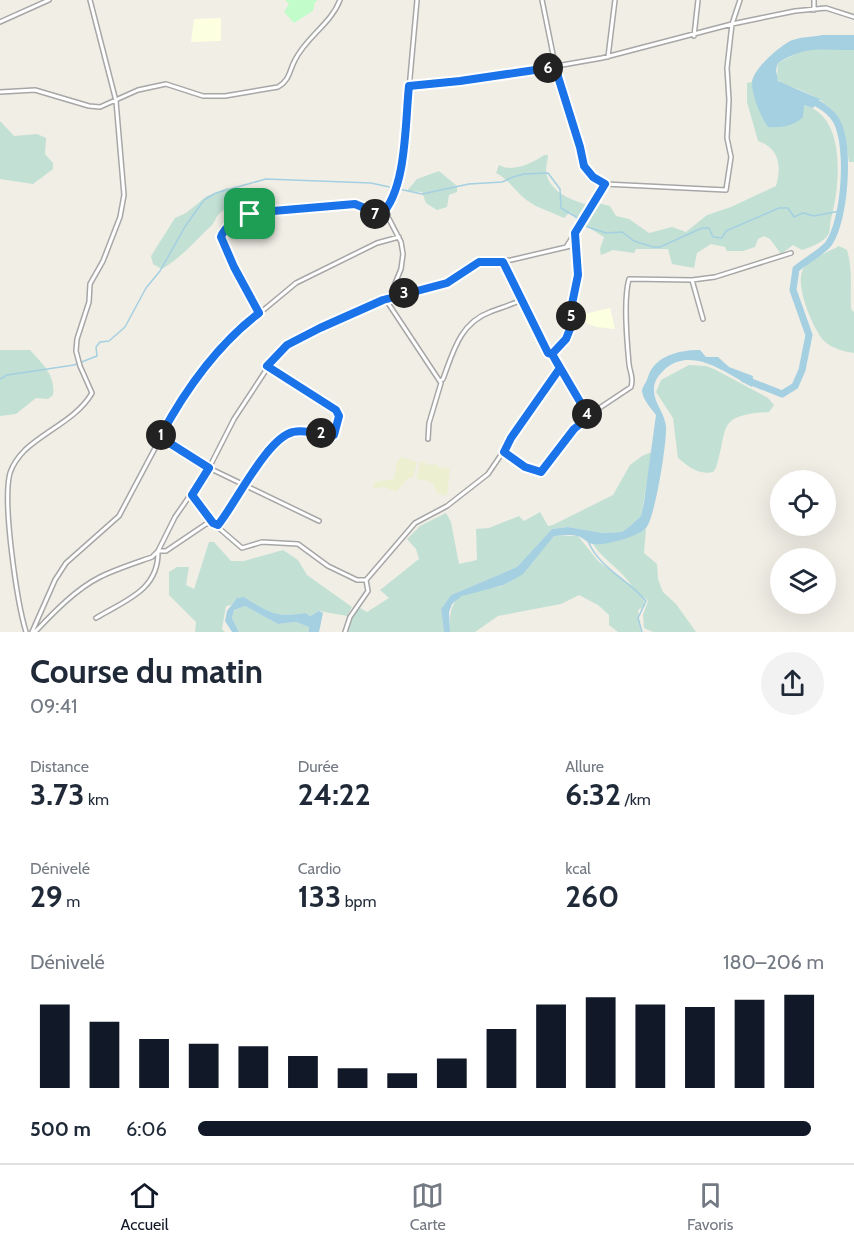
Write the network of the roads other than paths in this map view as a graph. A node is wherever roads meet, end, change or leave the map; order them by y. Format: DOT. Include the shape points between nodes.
graph roads {
  1 [pos="49,0"];
  2 [pos="90,0"];
  3 [pos="340,0"];
  4 [pos="417,0"];
  5 [pos="542,0"];
  6 [pos="615,0"];
  7 [pos="699,0"];
  8 [pos="740,0"];
  9 [pos="814,0"];
  10 [pos="814,10"];
  11 [pos="854,17"];
  12 [pos="0,22"];
  13 [pos="732,24"];
  14 [pos="694,36"];
  15 [pos="608,57"];
  16 [pos="555,67"];
  17 [pos="409,86"];
  18 [pos="0,92"];
  19 [pos="116,101"];
  20 [pos="605,184"];
  21 [pos="388,208"];
  22 [pos="575,233"];
  23 [pos="399,237"];
  24 [pos="575,245"];
  25 [pos="566,247"];
  26 [pos="791,253"];
  27 [pos="503,262"];
  28 [pos="693,280"];
  29 [pos="387,299"];
  30 [pos="521,300"];
  31 [pos="259,313"];
  32 [pos="703,319"];
  33 [pos="552,354"];
  34 [pos="267,366"];
  35 [pos="560,368"];
  36 [pos="440,381"];
  37 [pos="589,417"];
  38 [pos="160,437"];
  39 [pos="428,439"];
  40 [pos="504,452"];
  41 [pos="209,468"];
  42 [pos="245,485"];
  43 [pos="192,495"];
  44 [pos="320,521"];
  45 [pos="213,523"];
  46 [pos="218,525"];
  47 [pos="158,551"];
  48 [pos="366,580"];
  49 [pos="96,618"];
  50 [pos="27,632"];
  51 [pos="34,632"];
  52 [pos="345,632"];
  1 -- 12 [label="street"];
  2 -- 19 [label="street"];
  3 -- 19 [label="street" via="303,47 286,82 278,87 203,96 166,84 138,90"];
  4 -- 17 [label="street"];
  5 -- 16 [label="street"];
  6 -- 15 [label="street"];
  7 -- 14 [label="street"];
  8 -- 13 [label="street"];
  9 -- 10 [label="street"];
  10 -- 11 [label="street" via="833,9"];
  10 -- 13 [label="street"];
  13 -- 14 [label="street"];
  13 -- 20 [label="street" via="727,68 727,138 731,156 726,189"];
  14 -- 15 [label="street"];
  15 -- 16 [label="street"];
  16 -- 17 [label="street"];
  16 -- 20 [label="street" via="584,166"];
  17 -- 21 [label="street" via="402,167"];
  18 -- 19 [label="street" via="34,90 100,107"];
  19 -- 50 [label="street" via="124,195 120,217 90,284 89,302 76,339 83,376 92,393 26,449 15,462 8,487 8,521"];
  20 -- 22 [label="street"];
  21 -- 23 [label="street" via="388,217"];
  21 -- 31 [label="street" via="381,215 355,204 244,215 222,232 222,242"];
  22 -- 24 [label="street"];
  22 -- 25 [label="street"];
  23 -- 29 [label="street" via="404,254"];
  23 -- 31 [label="street" via="377,243 296,283"];
  24 -- 25 [label="street"];
  24 -- 33 [label="street" via="578,275 572,324 566,339"];
  25 -- 27 [label="street"];
  26 -- 28 [label="street"];
  27 -- 29 [label="street" via="479,262 447,283"];
  27 -- 30 [label="street"];
  28 -- 32 [label="street"];
  28 -- 37 [label="street" via="629,279 626,302 632,387"];
  29 -- 34 [label="street" via="287,345"];
  29 -- 36 [label="street"];
  30 -- 33 [label="street"];
  30 -- 36 [label="street" via="468,324"];
  31 -- 38 [label="street" via="225,342 208,363"];
  33 -- 35 [label="street"];
  34 -- 41 [label="street"];
  34 -- 42 [label="street" via="336,410 339,416 332,436 305,430 286,434"];
  35 -- 37 [label="street"];
  35 -- 40 [label="street"];
  36 -- 39 [label="street"];
  37 -- 40 [label="street" via="574,429 541,472 525,467"];
  38 -- 41 [label="street"];
  38 -- 51 [label="street" via="119,516 66,563 55,580"];
  40 -- 48 [label="street" via="488,474 447,506 415,523"];
  41 -- 42 [label="street"];
  41 -- 43 [label="street"];
  42 -- 44 [label="street"];
  42 -- 46 [label="street"];
  43 -- 45 [label="street"];
  43 -- 47 [label="street" via="175,517"];
  45 -- 46 [label="street"];
  45 -- 47 [label="street" via="166,551"];
  46 -- 48 [label="street" via="237,547 262,542 298,544 328,567"];
  47 -- 49 [label="street" via="158,566 145,588"];
  47 -- 51 [label="street" via="88,584"];
  48 -- 52 [label="street" via="368,591"];
}
